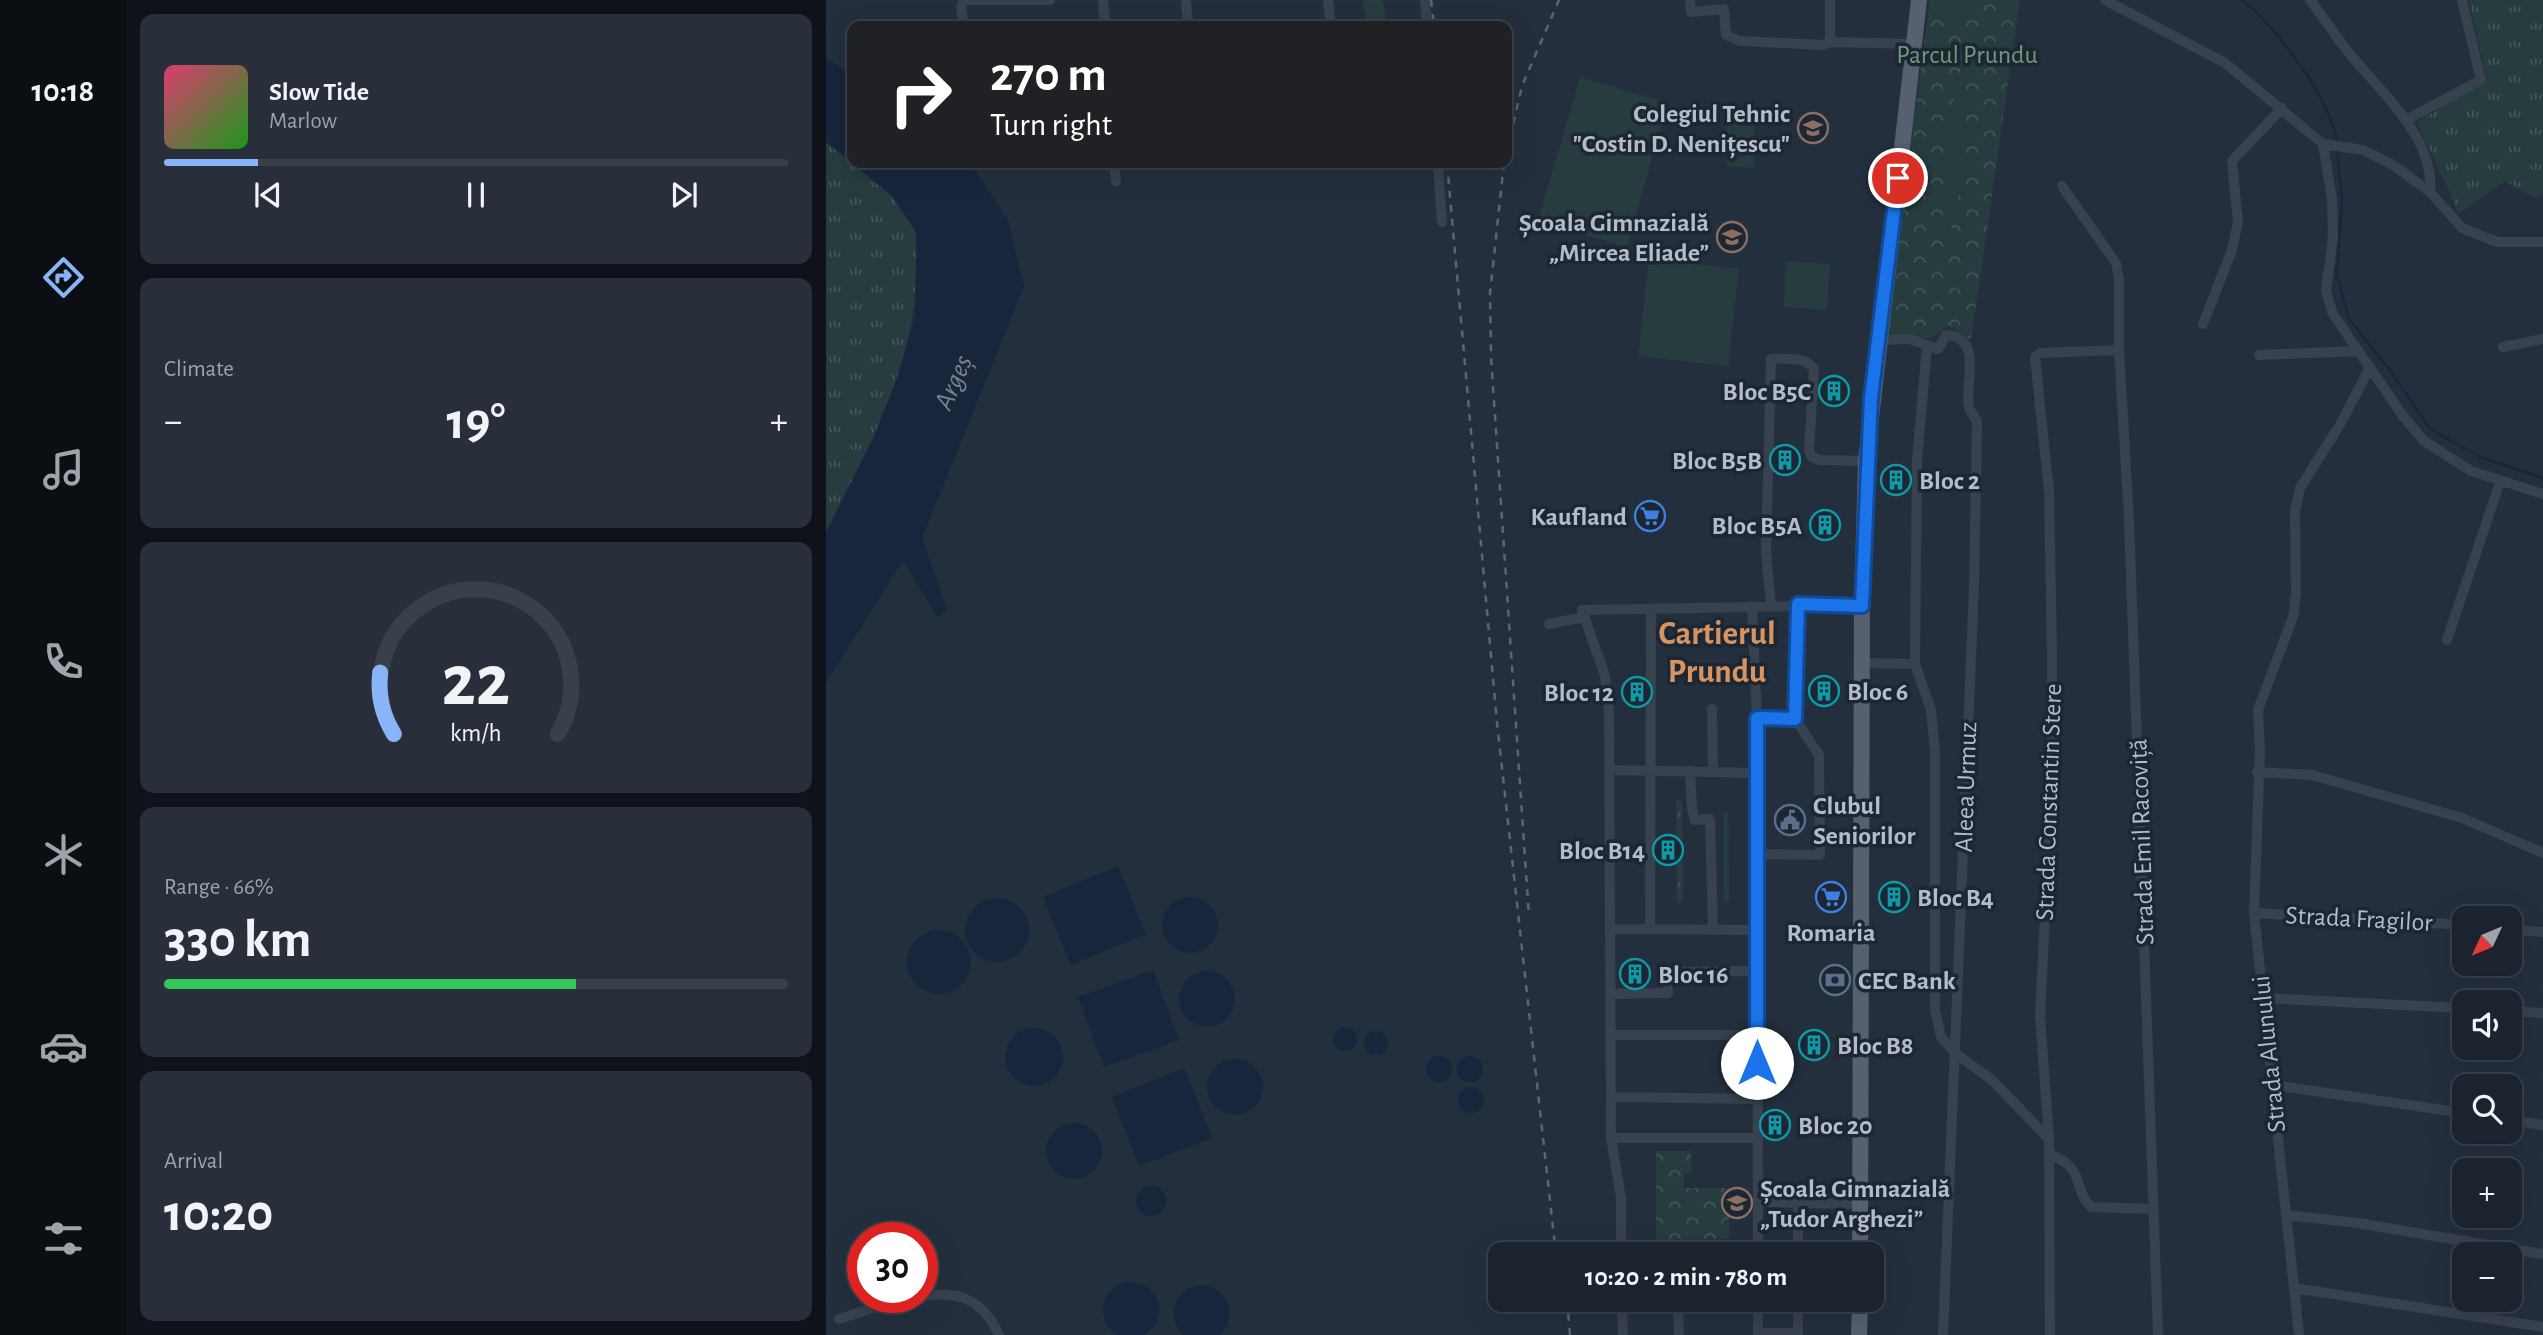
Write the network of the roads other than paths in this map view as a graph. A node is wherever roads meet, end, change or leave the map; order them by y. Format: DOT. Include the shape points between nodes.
graph roads {
  1 [pos="1050,0"];
  2 [pos="1103,0"];
  3 [pos="1186,0"];
  4 [pos="1328,0"];
  5 [pos="1425,0"];
  6 [pos="1690,0"];
  7 [pos="1830,0"];
  8 [pos="1919,0"];
  9 [pos="2105,0"];
  10 [pos="2310,0"];
  11 [pos="2462,0"];
  12 [pos="963,1"];
  13 [pos="963,21"];
  14 [pos="1105,21"];
  15 [pos="1188,21"];
  16 [pos="1330,21"];
  17 [pos="1427,21"];
  18 [pos="1830,42"];
  19 [pos="1915,44"];
  20 [pos="2282,108"];
  21 [pos="2406,120"];
  22 [pos="2327,146"];
  23 [pos="1115,168"];
  24 [pos="1438,168"];
  25 [pos="1116,181"];
  26 [pos="2062,186"];
  27 [pos="2430,192"];
  28 [pos="1442,222"];
  29 [pos="2543,242"];
  30 [pos="2203,324"];
  31 [pos="1878,340"];
  32 [pos="2543,340"];
  33 [pos="1927,346"];
  34 [pos="2503,347"];
  35 [pos="2119,350"];
  36 [pos="2359,351"];
  37 [pos="2259,355"];
  38 [pos="2370,367"];
  39 [pos="1866,461"];
  40 [pos="2500,482"];
  41 [pos="2543,494"];
  42 [pos="1798,604"];
  43 [pos="1771,606"];
  44 [pos="1862,606"];
  45 [pos="1752,607"];
  46 [pos="1651,609"];
  47 [pos="1585,617"];
  48 [pos="1549,624"];
  49 [pos="2446,640"];
  50 [pos="1862,663"];
  51 [pos="1915,664"];
  52 [pos="1712,709"];
  53 [pos="1757,718"];
  54 [pos="1795,719"];
  55 [pos="1611,770"];
  56 [pos="1650,771"];
  57 [pos="1690,771"];
  58 [pos="1713,772"];
  59 [pos="2257,772"];
  60 [pos="1757,773"];
  61 [pos="2543,853"];
  62 [pos="1757,854"];
  63 [pos="2254,913"];
  64 [pos="2452,924"];
  65 [pos="1611,929"];
  66 [pos="1650,929"];
  67 [pos="1713,930"];
  68 [pos="1757,930"];
  69 [pos="2522,931"];
  70 [pos="2543,932"];
  71 [pos="1757,971"];
  72 [pos="1611,994"];
  73 [pos="2261,998"];
  74 [pos="2452,1007"];
  75 [pos="2522,1012"];
  76 [pos="2543,1013"];
  77 [pos="1611,1035"];
  78 [pos="1757,1035"];
  79 [pos="1955,1053"];
  80 [pos="2272,1086"];
  81 [pos="1611,1097"];
  82 [pos="1757,1099"];
  83 [pos="2452,1111"];
  84 [pos="2522,1122"];
  85 [pos="2543,1125"];
  86 [pos="1611,1138"];
  87 [pos="1757,1138"];
  88 [pos="2049,1138"];
  89 [pos="2049,1154"];
  90 [pos="1757,1202"];
  91 [pos="1798,1203"];
  92 [pos="1860,1204"];
  93 [pos="2153,1209"];
  94 [pos="2286,1215"];
  95 [pos="1622,1242"];
  96 [pos="1758,1242"];
  97 [pos="1798,1242"];
  98 [pos="1860,1242"];
  99 [pos="2543,1254"];
  100 [pos="2294,1288"];
  101 [pos="938,1295"];
  102 [pos="1622,1312"];
  103 [pos="1678,1312"];
  104 [pos="1758,1312"];
  105 [pos="1798,1312"];
  106 [pos="1860,1312"];
  107 [pos="856,1313"];
  108 [pos="839,1320"];
  109 [pos="2543,1327"];
  110 [pos="1758,1334"];
  111 [pos="1798,1334"];
  112 [pos="999,1335"];
  113 [pos="1623,1335"];
  114 [pos="1679,1335"];
  115 [pos="1860,1335"];
  116 [pos="1943,1335"];
  117 [pos="2050,1335"];
  118 [pos="2158,1335"];
  119 [pos="2299,1335"];
  1 -- 12 [label="street"];
  2 -- 14 [label="street"];
  3 -- 15 [label="street"];
  4 -- 16 [label="street"];
  5 -- 17 [label="street"];
  6 -- 18 [label="street" via="1691,12 1724,9 1726,35 1740,41"];
  7 -- 18 [label="street"];
  8 -- 19 [label="main road"];
  9 -- 20 [label="street" via="2225,63"];
  10 -- 21 [label="street"];
  11 -- 21 [label="street" via="2481,80"];
  12 -- 13 [label="street"];
  18 -- 19 [label="street"];
  19 -- 31 [label="main road"];
  20 -- 22 [label="street"];
  20 -- 30 [label="street" via="2232,161 2238,222"];
  21 -- 27 [label="street" via="2429,167"];
  22 -- 27 [label="street" via="2375,155"];
  22 -- 36 [label="street" via="2333,237 2326,291 2333,314"];
  23 -- 25 [label="street"];
  24 -- 28 [label="street"];
  26 -- 35 [label="street, Strada Emil Racoviță" via="2116,262"];
  27 -- 29 [label="street" via="2462,228 2484,239"];
  31 -- 33 [label="street" via="1910,339"];
  31 -- 39 [label="main road"];
  32 -- 34 [label="street"];
  33 -- 51 [label="street" via="1917,460"];
  33 -- 79 [label="street, Aleea Urmuz" via="1938,349 1946,335 1962,342 1971,356 1969,408 1977,421"];
  35 -- 88 [label="street, Strada Constantin Stere" via="2040,353 2035,357 2049,492 2051,573 2052,777 2040,1017"];
  35 -- 93 [label="street, Strada Emil Racoviță"];
  36 -- 37 [label="street"];
  36 -- 38 [label="street"];
  38 -- 40 [label="street" via="2424,440 2448,458"];
  38 -- 59 [label="street, Strada Alunului" via="2342,423 2300,488 2295,512 2296,595 2285,638 2259,701"];
  39 -- 43 [label="street" via="1811,456 1814,369 1810,362 1771,359 1766,552"];
  39 -- 44 [label="main road"];
  40 -- 41 [label="street"];
  40 -- 49 [label="street"];
  42 -- 43 [label="street"];
  42 -- 44 [label="street"];
  42 -- 54 [label="street"];
  43 -- 45 [label="street"];
  44 -- 50 [label="main road"];
  45 -- 46 [label="street"];
  45 -- 53 [label="street"];
  46 -- 47 [label="street" via="1582,610"];
  46 -- 56 [label="street"];
  47 -- 48 [label="street"];
  47 -- 55 [label="street" via="1605,676"];
  50 -- 51 [label="street"];
  50 -- 92 [label="main road"];
  51 -- 79 [label="street" via="1931,710 1935,750 1935,1010 1941,1037"];
  52 -- 58 [label="street"];
  53 -- 54 [label="street"];
  53 -- 60 [label="street"];
  54 -- 62 [label="street" via="1819,755 1821,855"];
  55 -- 56 [label="street"];
  55 -- 65 [label="street"];
  56 -- 57 [label="street"];
  56 -- 66 [label="street"];
  57 -- 58 [label="street"];
  57 -- 67 [label="street" via="1695,820 1710,820"];
  58 -- 60 [label="street"];
  59 -- 61 [label="street" via="2312,775 2462,818"];
  59 -- 63 [label="street, Strada Alunului"];
  60 -- 62 [label="street"];
  62 -- 68 [label="street"];
  63 -- 64 [label="street, Strada Fragilor"];
  63 -- 73 [label="street, Strada Alunului"];
  65 -- 66 [label="street"];
  65 -- 72 [label="street"];
  66 -- 67 [label="street"];
  67 -- 68 [label="street"];
  68 -- 71 [label="street"];
  69 -- 70 [label="street"];
  71 -- 72 [label="street" via="1667,972 1668,993"];
  71 -- 78 [label="street"];
  72 -- 77 [label="street"];
  73 -- 74 [label="street"];
  73 -- 80 [label="street, Strada Alunului"];
  75 -- 76 [label="street"];
  77 -- 78 [label="street"];
  77 -- 81 [label="street"];
  78 -- 82 [label="street"];
  79 -- 88 [label="street" via="1992,1080"];
  79 -- 116 [label="street, Aleea Urmuz"];
  80 -- 83 [label="street"];
  80 -- 94 [label="street, Strada Alunului"];
  81 -- 82 [label="street"];
  81 -- 86 [label="street"];
  82 -- 87 [label="street"];
  84 -- 85 [label="street"];
  86 -- 87 [label="street"];
  86 -- 95 [label="street"];
  87 -- 90 [label="street"];
  88 -- 89 [label="street, Strada Constantin Stere"];
  89 -- 93 [label="street" via="2074,1170 2091,1207"];
  89 -- 117 [label="street, Strada Constantin Stere"];
  90 -- 91 [label="street"];
  90 -- 96 [label="street"];
  91 -- 92 [label="street"];
  91 -- 97 [label="street"];
  92 -- 98 [label="main road"];
  93 -- 118 [label="street, Strada Emil Racoviță"];
  94 -- 99 [label="street"];
  94 -- 100 [label="street, Strada Alunului"];
  100 -- 109 [label="street"];
  100 -- 119 [label="street, Strada Alunului"];
  101 -- 112 [label="street" via="972,1300"];
  102 -- 113 [label="street"];
  103 -- 114 [label="street"];
  104 -- 110 [label="street"];
  105 -- 111 [label="street"];
  106 -- 115 [label="main road"];
  107 -- 108 [label="street"];
  110 -- 111 [label="street"];
}
